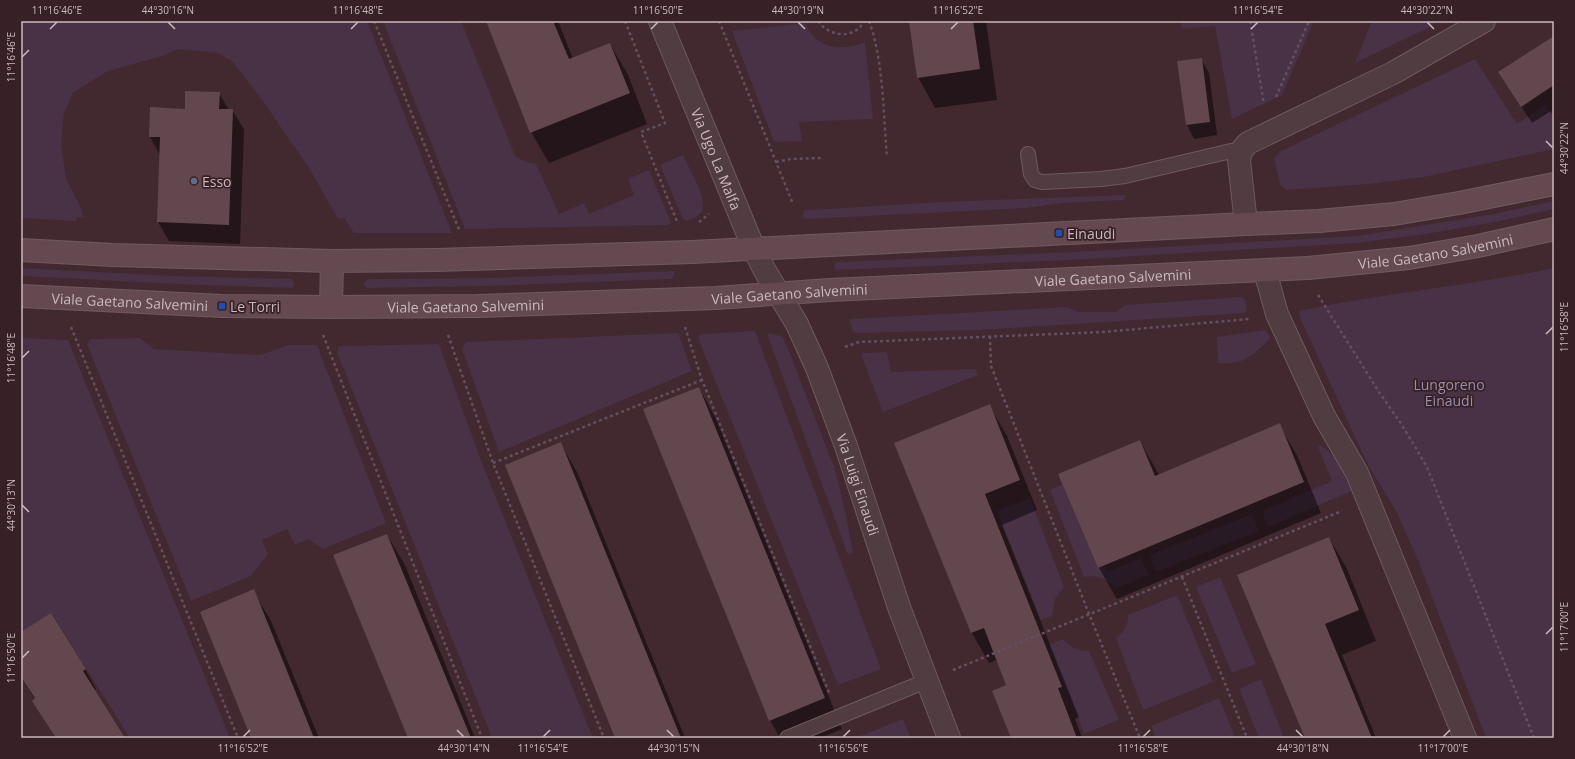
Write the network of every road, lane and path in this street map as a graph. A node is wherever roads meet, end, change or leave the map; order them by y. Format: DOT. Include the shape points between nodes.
graph roads {
  1 [pos="374,21"];
  2 [pos="625,21"];
  3 [pos="660,21"];
  4 [pos="719,21"];
  5 [pos="818,21"];
  6 [pos="864,21"];
  7 [pos="869,21"];
  8 [pos="1250,21"];
  9 [pos="1309,21"];
  10 [pos="1484,21"];
  11 [pos="1275,100"];
  12 [pos="1265,111"];
  13 [pos="1241,151"];
  14 [pos="1028,154"];
  15 [pos="887,157"];
  16 [pos="822,158"];
  17 [pos="776,162"];
  18 [pos="1554,184"];
  19 [pos="792,204"];
  20 [pos="1246,224"];
  21 [pos="680,228"];
  22 [pos="1554,229"];
  23 [pos="462,237"];
  24 [pos="754,248"];
  25 [pos="21,250"];
  26 [pos="332,262"];
  27 [pos="1308,268"];
  28 [pos="1265,271"];
  29 [pos="779,294"];
  30 [pos="21,296"];
  31 [pos="331,307"];
  32 [pos="1252,313"];
  33 [pos="685,325"];
  34 [pos="71,326"];
  35 [pos="447,332"];
  36 [pos="322,333"];
  37 [pos="990,336"];
  38 [pos="845,347"];
  39 [pos="702,380"];
  40 [pos="493,463"];
  41 [pos="1368,500"];
  42 [pos="1182,577"];
  43 [pos="1089,614"];
  44 [pos="926,681"];
  45 [pos="839,716"];
  46 [pos="238,738"];
  47 [pos="482,738"];
  48 [pos="604,738"];
  49 [pos="786,738"];
  50 [pos="949,738"];
  51 [pos="1140,738"];
  52 [pos="1246,738"];
  53 [pos="1466,738"];
  54 [pos="1534,738"];
  1 -- 23 [label="path"];
  2 -- 21 [label="path" via="665,123 641,132"];
  3 -- 24 [label="street, Via Ugo La Malfa"];
  4 -- 17 [label="path"];
  5 -- 6 [label="path" via="825,29 840,35 857,30"];
  7 -- 15 [label="path" via="880,70"];
  8 -- 12 [label="path"];
  9 -- 11 [label="path"];
  10 -- 13 [label="street" via="1393,73 1248,143"];
  13 -- 14 [label="lane" via="1231,151 1125,176 1042,182 1035,180 1031,174"];
  13 -- 20 [label="street"];
  16 -- 17 [label="path"];
  17 -- 19 [label="path"];
  18 -- 20 [label="main road" via="1394,214"];
  20 -- 24 [label="main road"];
  22 -- 27 [label="main road, Viale Gaetano Salvemini" via="1409,258"];
  24 -- 26 [label="main road" via="490,259"];
  24 -- 29 [label="street, Via Ugo La Malfa"];
  25 -- 26 [label="main road"];
  26 -- 31 [label="main road"];
  27 -- 28 [label="main road, Viale Gaetano Salvemini"];
  27 -- 54 [label="path" via="1316,291 1427,467"];
  28 -- 29 [label="main road, Viale Gaetano Salvemini"];
  28 -- 41 [label="street" via="1277,314 1324,416 1348,456"];
  29 -- 31 [label="main road, Viale Gaetano Salvemini" via="478,306"];
  29 -- 44 [label="street, Via Luigi Einaudi" via="797,324 817,368"];
  30 -- 31 [label="main road, Viale Gaetano Salvemini" via="222,306"];
  32 -- 37 [label="path" via="1250,319 1103,332"];
  33 -- 39 [label="path"];
  34 -- 46 [label="path"];
  35 -- 40 [label="path"];
  36 -- 47 [label="path"];
  37 -- 38 [label="path" via="859,342"];
  37 -- 43 [label="path" via="991,366"];
  39 -- 40 [label="path"];
  39 -- 45 [label="path"];
  40 -- 48 [label="path"];
  41 -- 42 [label="path"];
  41 -- 53 [label="street"];
  42 -- 43 [label="path"];
  42 -- 52 [label="path"];
  43 -- 44 [label="path"];
  43 -- 51 [label="path"];
  44 -- 45 [label="lane"];
  44 -- 50 [label="street, Via Luigi Einaudi"];
  45 -- 49 [label="lane"];
}
